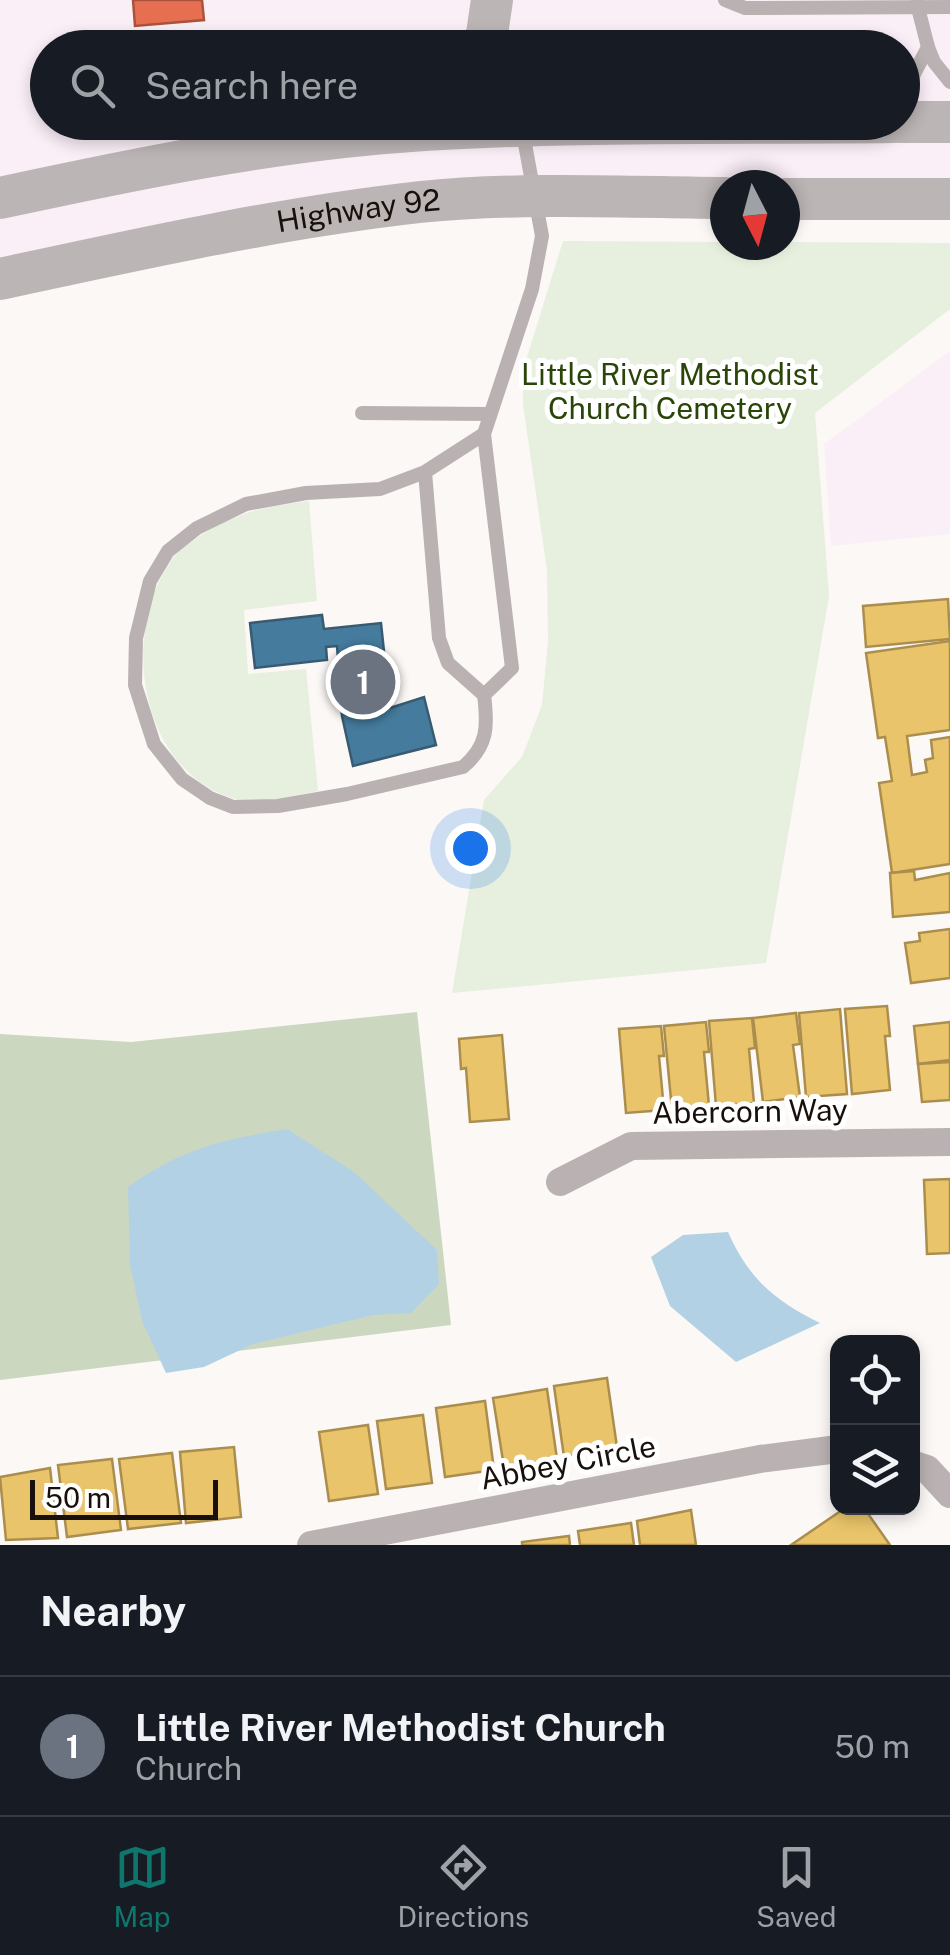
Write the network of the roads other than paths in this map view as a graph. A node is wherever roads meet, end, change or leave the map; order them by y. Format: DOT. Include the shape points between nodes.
graph roads {
  1 [pos="725,0"];
  2 [pos="752,4"];
  3 [pos="917,5"];
  4 [pos="948,6"];
  5 [pos="928,47"];
  6 [pos="920,64"];
  7 [pos="950,82"];
  8 [pos="920,122"];
  9 [pos="950,122"];
  10 [pos="326,140"];
  11 [pos="524,140"];
  12 [pos="536,197"];
  13 [pos="0,198"];
  14 [pos="710,198"];
  15 [pos="800,199"];
  16 [pos="950,199"];
  17 [pos="0,279"];
  18 [pos="362,413"];
  19 [pos="490,414"];
  20 [pos="484,434"];
  21 [pos="425,472"];
  22 [pos="484,695"];
  23 [pos="950,1142"];
  24 [pos="560,1182"];
  25 [pos="830,1450"];
  26 [pos="920,1467"];
  27 [pos="950,1494"];
  28 [pos="312,1545"];
  1 -- 2 [label="lane"];
  2 -- 3 [label="lane"];
  3 -- 4 [label="lane"];
  3 -- 5 [label="lane"];
  5 -- 6 [label="lane"];
  5 -- 7 [label="lane"];
  8 -- 9 [label="main road"];
  10 -- 13 [label="main road"];
  11 -- 12 [label="lane"];
  12 -- 14 [label="main road, Highway 92"];
  12 -- 17 [label="main road, Highway 92" via="423,202 277,222"];
  12 -- 19 [label="lane" via="540,258"];
  15 -- 16 [label="main road"];
  18 -- 19 [label="lane"];
  19 -- 20 [label="lane"];
  20 -- 21 [label="lane"];
  20 -- 22 [label="lane" via="512,668"];
  21 -- 22 [label="lane" via="439,638 448,663"];
  21 -- 22 [label="lane" via="380,489 246,504 197,528 168,552 150,581 136,638 142,714 154,744 182,779 210,798 233,807 278,806 463,768 478,754 488,728"];
  23 -- 24 [label="street, Abercorn Way" via="632,1146"];
  25 -- 28 [label="street, Abbey Circle"];
  26 -- 27 [label="street"];
}
